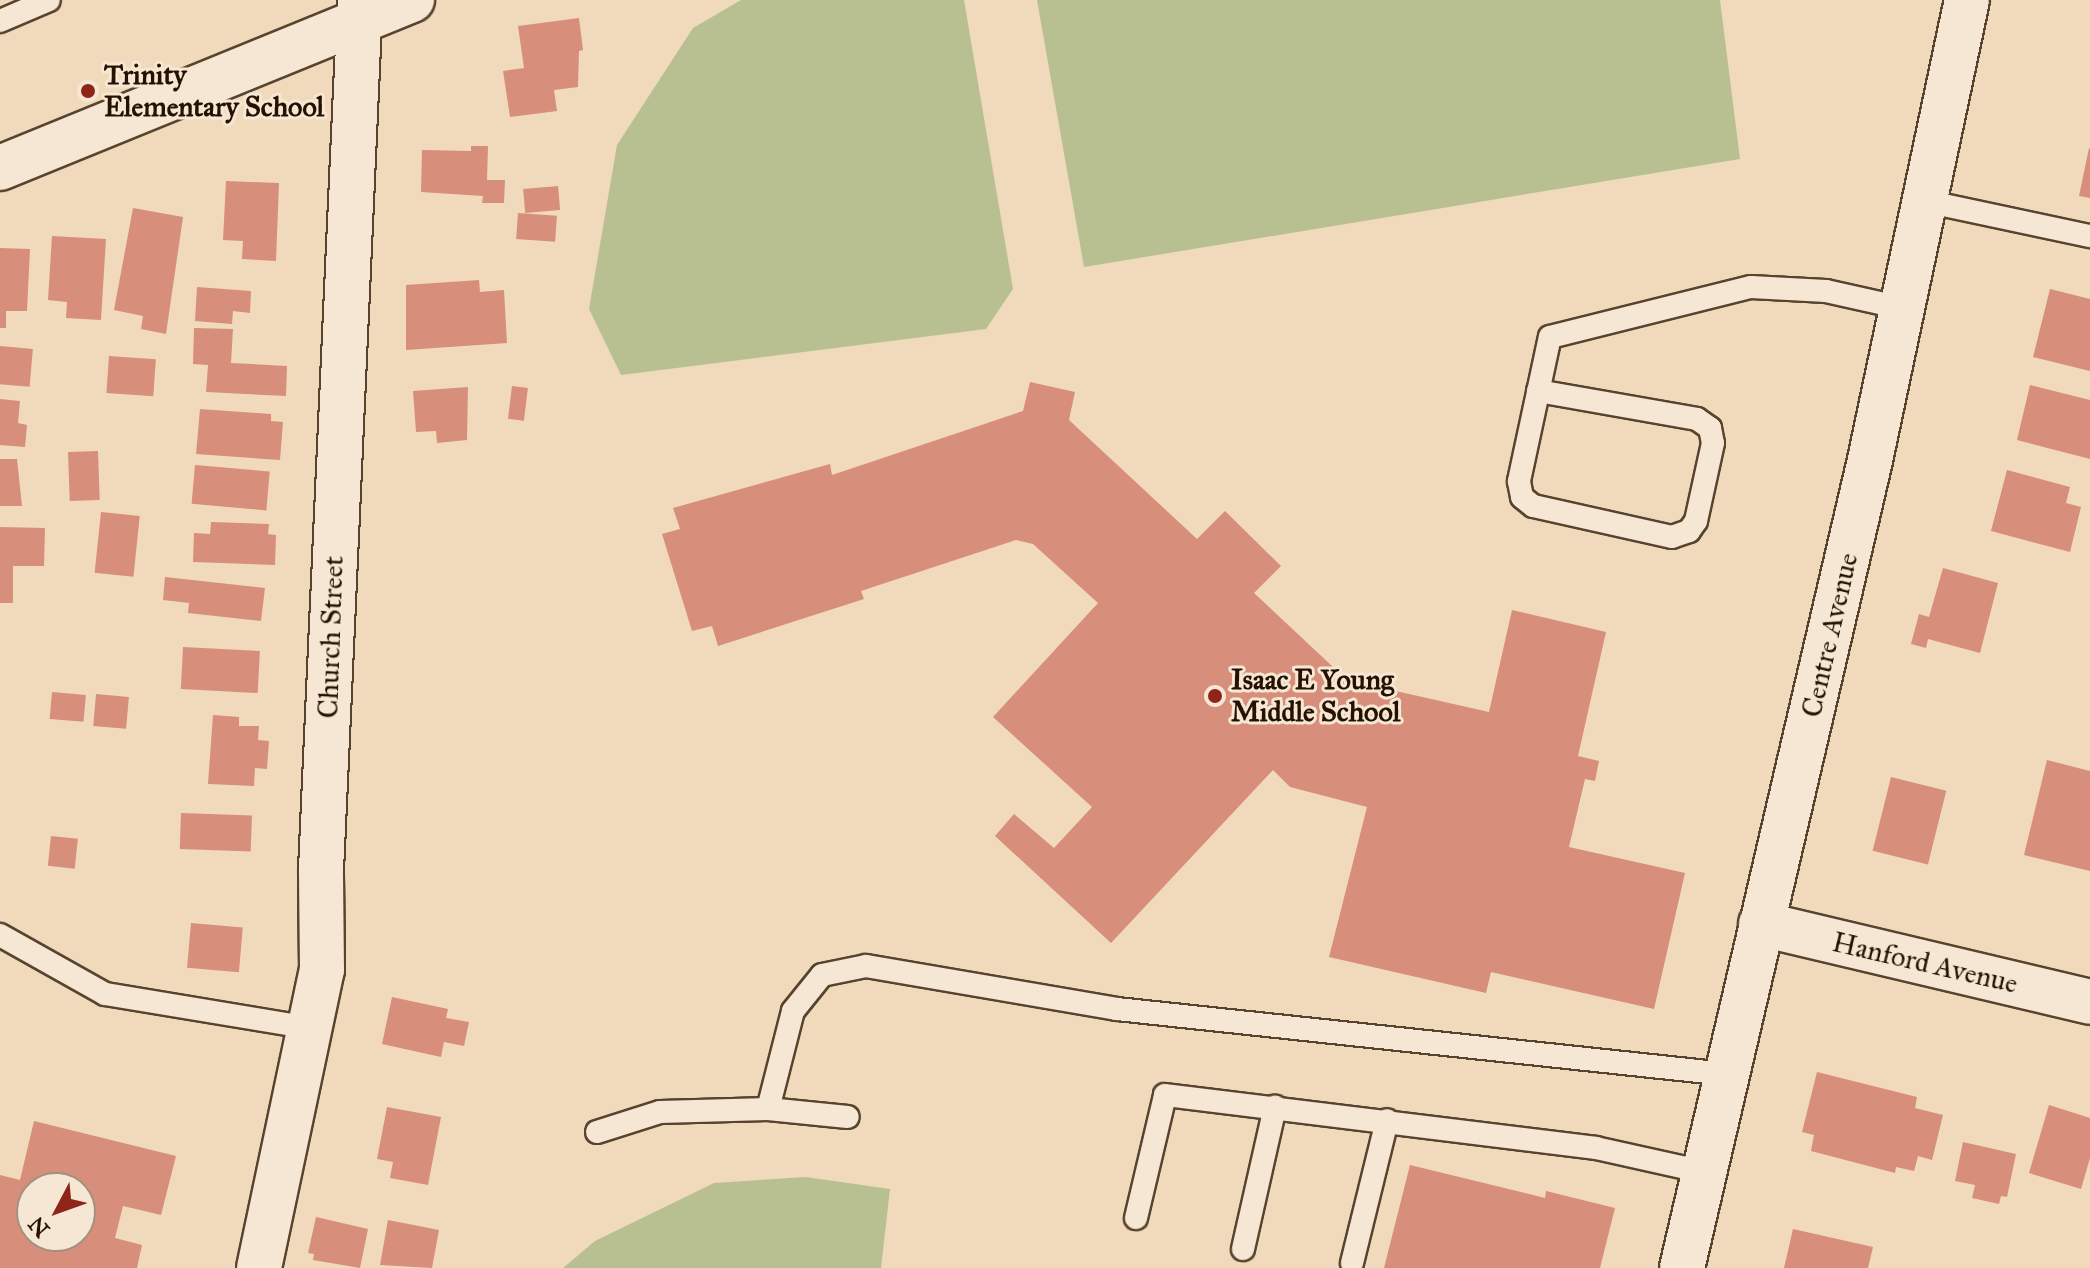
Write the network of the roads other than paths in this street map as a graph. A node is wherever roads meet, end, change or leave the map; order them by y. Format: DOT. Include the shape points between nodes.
graph roads {
  1 [pos="49,0"];
  2 [pos="412,0"];
  3 [pos="1967,0"];
  4 [pos="360,10"];
  5 [pos="0,21"];
  6 [pos="0,168"];
  7 [pos="1925,201"];
  8 [pos="2090,236"];
  9 [pos="1902,308"];
  10 [pos="1538,391"];
  11 [pos="1761,924"];
  12 [pos="0,935"];
  13 [pos="2090,1002"];
  14 [pos="310,1028"];
  15 [pos="1726,1074"];
  16 [pos="1275,1107"];
  17 [pos="768,1109"];
  18 [pos="848,1117"];
  19 [pos="1387,1120"];
  20 [pos="597,1132"];
  21 [pos="1704,1172"];
  22 [pos="1136,1218"];
  23 [pos="1243,1249"];
  24 [pos="1352,1263"];
  25 [pos="259,1268"];
  26 [pos="1682,1268"];
  1 -- 5 [label="lane"];
  2 -- 4 [label="street"];
  3 -- 7 [label="street, Centre Avenue"];
  4 -- 6 [label="street"];
  4 -- 14 [label="street, Church Street" via="321,870 322,970"];
  7 -- 8 [label="lane"];
  7 -- 9 [label="street, Centre Avenue"];
  9 -- 10 [label="lane" via="1826,291 1751,287 1716,293 1550,337"];
  9 -- 11 [label="street, Centre Avenue"];
  10 -- 10 [label="lane" via="1519,481 1522,497 1533,506 1672,537 1689,531 1696,521 1713,443 1710,428 1697,419"];
  11 -- 13 [label="street, Hanford Avenue"];
  11 -- 15 [label="street, Centre Avenue"];
  12 -- 14 [label="lane" via="105,994"];
  14 -- 25 [label="street, Church Street"];
  15 -- 17 [label="lane" via="1117,1009 866,966 822,975 793,1011"];
  15 -- 21 [label="street, Centre Avenue"];
  16 -- 19 [label="lane"];
  16 -- 22 [label="lane" via="1165,1095"];
  16 -- 23 [label="lane"];
  17 -- 18 [label="lane"];
  17 -- 20 [label="lane" via="660,1112"];
  19 -- 21 [label="lane" via="1596,1148"];
  19 -- 24 [label="lane"];
  21 -- 26 [label="street, Centre Avenue"];
}
